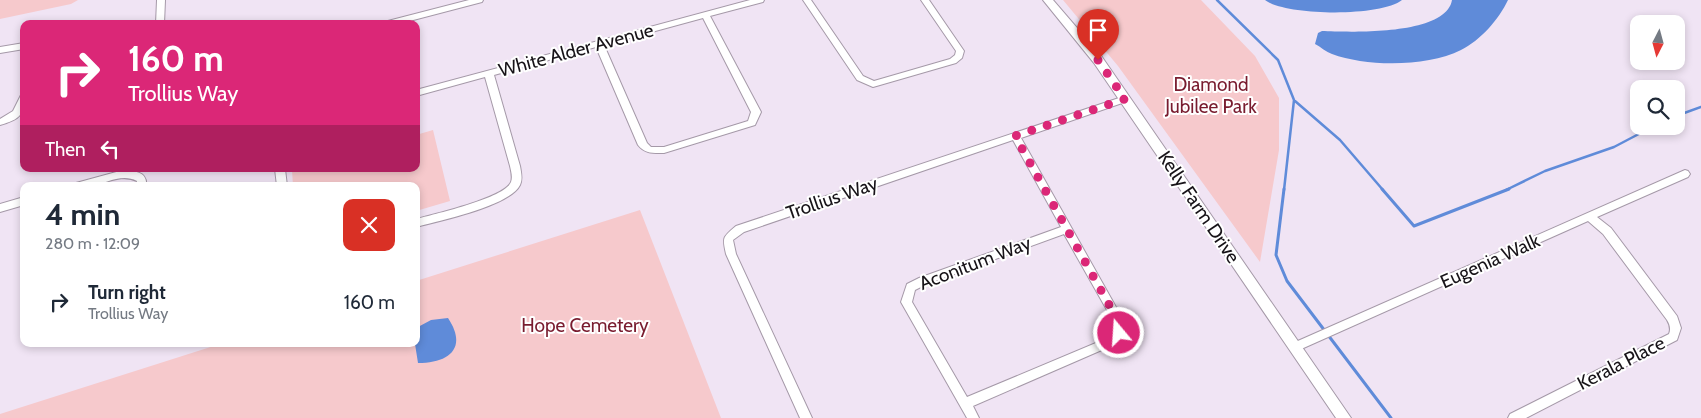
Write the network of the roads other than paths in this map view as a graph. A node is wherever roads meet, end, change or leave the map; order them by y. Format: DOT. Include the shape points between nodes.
graph roads {
  1 [pos="161,0"];
  2 [pos="479,0"];
  3 [pos="760,0"];
  4 [pos="808,0"];
  5 [pos="925,0"];
  6 [pos="1048,0"];
  7 [pos="705,15"];
  8 [pos="160,20"];
  9 [pos="402,20"];
  10 [pos="600,43"];
  11 [pos="20,47"];
  12 [pos="0,50"];
  13 [pos="489,74"];
  14 [pos="420,92"];
  15 [pos="1125,99"];
  16 [pos="20,110"];
  17 [pos="0,122"];
  18 [pos="1015,136"];
  19 [pos="1685,174"];
  20 [pos="95,182"];
  21 [pos="142,182"];
  22 [pos="20,202"];
  23 [pos="0,208"];
  24 [pos="1590,217"];
  25 [pos="420,222"];
  26 [pos="1067,229"];
  27 [pos="1295,347"];
  28 [pos="965,404"];
  29 [pos="806,418"];
  30 [pos="973,418"];
  31 [pos="1344,418"];
  32 [pos="1514,418"];
  1 -- 8 [label="street"];
  2 -- 9 [label="street"];
  3 -- 7 [label="street, White Alder Avenue"];
  4 -- 5 [label="street" via="860,78 873,84 953,61 959,56 960,51"];
  6 -- 15 [label="street, Kelly Farm Drive" via="1098,60"];
  7 -- 10 [label="street, White Alder Avenue"];
  7 -- 10 [label="street" via="756,112 755,118 752,123 664,150 650,150 642,144"];
  10 -- 13 [label="street, White Alder Avenue"];
  11 -- 12 [label="street"];
  13 -- 14 [label="street"];
  13 -- 25 [label="street, White Alder Avenue" via="515,166 515,185 506,194 491,200"];
  15 -- 18 [label="street, Trollius Way"];
  15 -- 27 [label="street, Kelly Farm Drive"];
  16 -- 17 [label="street"];
  18 -- 26 [label="street"];
  18 -- 29 [label="street, Trollius Way" via="740,229 728,239 731,254"];
  19 -- 24 [label="street, Eugenia Walk"];
  20 -- 21 [label="street" via="127,174 136,175"];
  22 -- 23 [label="street"];
  24 -- 27 [label="street, Eugenia Walk"];
  24 -- 32 [label="street, Kerala Place" via="1607,231 1675,322 1676,333"];
  26 -- 28 [label="street" via="1117,319 1119,333 1107,343"];
  26 -- 28 [label="street, Aconitum Way" via="910,287 906,302"];
  27 -- 31 [label="street, Kelly Farm Drive"];
  28 -- 30 [label="street, Aconitum Way"];
}
